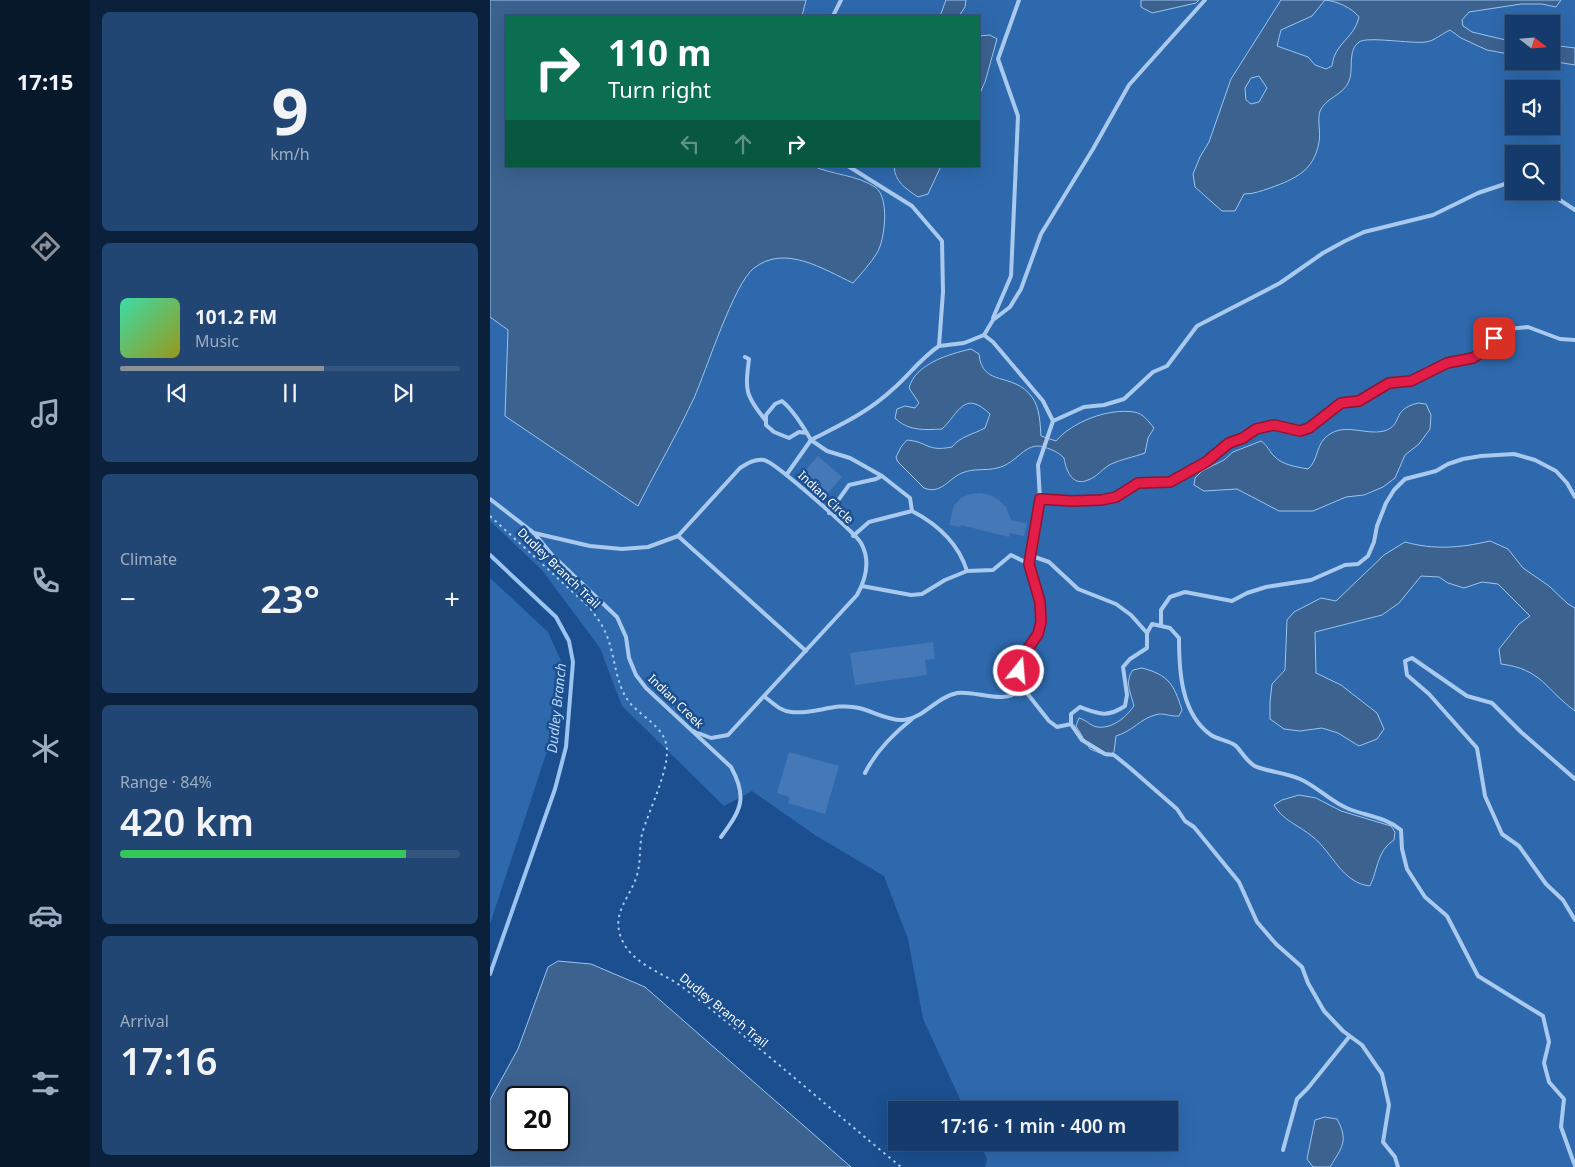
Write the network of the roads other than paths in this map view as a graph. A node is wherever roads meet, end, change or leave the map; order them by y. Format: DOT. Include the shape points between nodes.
graph roads {
  1 [pos="841,0"];
  2 [pos="1019,0"];
  3 [pos="1206,0"];
  4 [pos="834,15"];
  5 [pos="850,167"];
  6 [pos="1505,184"];
  7 [pos="1560,200"];
  8 [pos="1575,210"];
  9 [pos="993,320"];
  10 [pos="984,335"];
  11 [pos="1575,340"];
  12 [pos="939,346"];
  13 [pos="745,358"];
  14 [pos="766,422"];
  15 [pos="1053,422"];
  16 [pos="807,433"];
  17 [pos="811,440"];
  18 [pos="787,474"];
  19 [pos="882,476"];
  20 [pos="1575,497"];
  21 [pos="490,499"];
  22 [pos="1040,499"];
  23 [pos="912,511"];
  24 [pos="829,513"];
  25 [pos="534,532"];
  26 [pos="678,536"];
  27 [pos="853,536"];
  28 [pos="1032,556"];
  29 [pos="1029,564"];
  30 [pos="967,571"];
  31 [pos="862,586"];
  32 [pos="1161,626"];
  33 [pos="1148,633"];
  34 [pos="806,651"];
  35 [pos="1019,683"];
  36 [pos="765,697"];
  37 [pos="914,718"];
  38 [pos="1071,724"];
  39 [pos="693,732"];
  40 [pos="865,773"];
  41 [pos="1575,779"];
  42 [pos="721,837"];
  43 [pos="1575,920"];
  44 [pos="1349,1037"];
  45 [pos="1283,1150"];
  46 [pos="1575,1166"];
  47 [pos="1398,1167"];
  1 -- 4 [label="lane"];
  2 -- 9 [label="lane" via="998,59 1018,116 1011,276"];
  3 -- 9 [label="lane" via="1129,85 1041,234 1022,289 1010,307"];
  5 -- 12 [label="lane" via="912,206 942,241"];
  6 -- 15 [label="lane" via="1433,215 1364,232 1322,253 1280,283 1197,326 1167,366 1153,372 1124,399 1084,407"];
  7 -- 8 [label="lane"];
  9 -- 10 [label="lane"];
  10 -- 12 [label="lane" via="964,344"];
  10 -- 15 [label="lane" via="1043,401"];
  11 -- 22 [label="lane" via="1560,339 1528,327 1508,329 1499,333 1484,351 1473,358 1447,363 1411,381 1389,383 1359,401 1341,403 1309,428 1300,431 1274,425 1256,429 1170,482 1138,483 1116,497 1102,500"];
  12 -- 17 [label="lane" via="870,409"];
  13 -- 14 [label="lane" via="748,359 746,383 750,402"];
  14 -- 16 [label="lane" via="774,432 789,438 799,432"];
  14 -- 16 [label="lane" via="766,415 782,401"];
  15 -- 22 [label="lane" via="1038,464"];
  16 -- 17 [label="lane"];
  17 -- 18 [label="lane"];
  17 -- 19 [label="lane" via="827,452 850,458"];
  18 -- 24 [label="lane, Indian Circle"];
  18 -- 26 [label="lane, Indian Circle" via="766,460 752,460 740,468"];
  19 -- 23 [label="lane" via="910,498"];
  19 -- 24 [label="lane" via="849,485"];
  20 -- 32 [label="lane" via="1556,471 1535,460 1514,454 1481,456 1456,462 1405,480 1394,490 1386,503 1368,556 1358,564 1345,565 1311,580 1266,587 1232,602 1185,592 1170,597 1161,610"];
  21 -- 25 [label="lane, Indian Creek"];
  22 -- 28 [label="lane"];
  23 -- 27 [label="lane" via="869,522"];
  23 -- 30 [label="lane" via="931,521 956,546"];
  24 -- 27 [label="lane, Indian Circle"];
  25 -- 26 [label="lane, Indian Circle" via="590,546 622,549 648,547"];
  25 -- 39 [label="lane, Indian Creek" via="552,555 618,617 636,675"];
  26 -- 34 [label="lane"];
  27 -- 31 [label="lane, Indian Circle" via="861,543 866,560 866,577"];
  28 -- 29 [label="lane"];
  28 -- 33 [label="lane" via="1049,562 1078,589 1116,604"];
  29 -- 30 [label="lane" via="1011,555 993,570"];
  29 -- 35 [label="lane" via="1040,602 1041,622 1038,634 1020,660"];
  30 -- 31 [label="lane" via="922,594"];
  31 -- 34 [label="lane, Indian Circle" via="858,595"];
  32 -- 33 [label="lane" via="1152,624"];
  32 -- 46 [label="lane" via="1170,628 1179,638 1183,692 1196,720 1212,736 1234,744 1254,767 1275,770 1302,780 1348,809 1384,819 1401,830 1407,869 1425,897 1447,916 1478,976 1543,1016 1549,1042 1544,1063 1549,1082 1564,1099 1561,1128"];
  33 -- 38 [label="lane" via="1147,648 1123,667 1128,695 1125,706 1114,714 1096,713 1080,707 1071,714"];
  34 -- 36 [label="lane, Indian Circle"];
  35 -- 37 [label="lane" via="1016,692 1010,696 956,693"];
  35 -- 38 [label="lane" via="1049,721 1057,727"];
  36 -- 37 [label="lane" via="782,710 791,712 836,706 858,708 901,721"];
  36 -- 39 [label="lane, Indian Circle" via="728,735 711,738"];
  37 -- 40 [label="lane" via="871,760"];
  38 -- 44 [label="lane" via="1082,740 1130,768 1194,827 1240,882 1257,922 1302,967 1324,1011"];
  39 -- 42 [label="lane, Indian Creek" via="731,767 740,783 741,800 734,819"];
  41 -- 43 [label="lane" via="1492,703 1466,696 1412,658 1405,661 1407,675 1429,694 1477,748 1485,796 1502,834 1519,846"];
  44 -- 45 [label="lane" via="1297,1098"];
  44 -- 47 [label="lane" via="1362,1045 1382,1074 1390,1105 1383,1142 1395,1157"];
}
